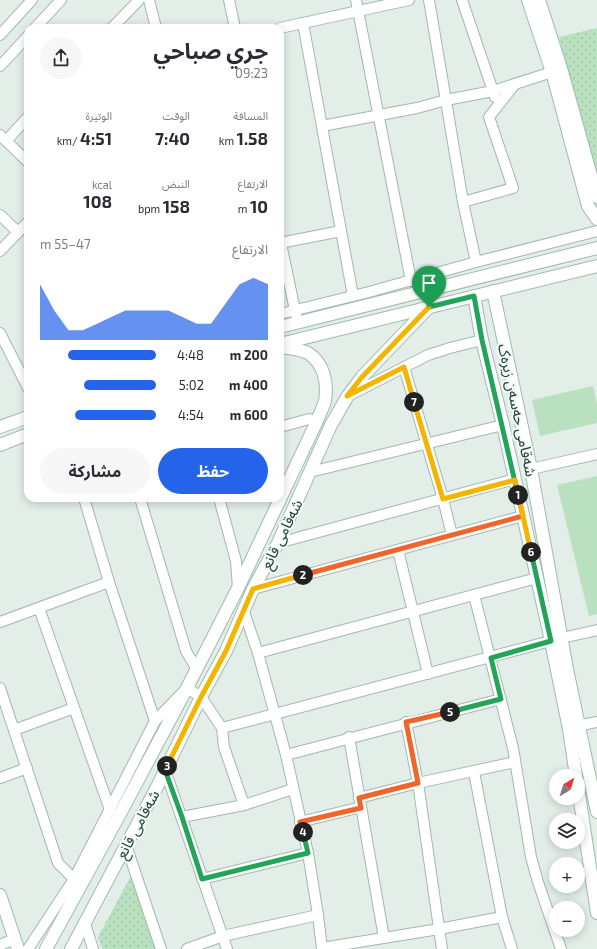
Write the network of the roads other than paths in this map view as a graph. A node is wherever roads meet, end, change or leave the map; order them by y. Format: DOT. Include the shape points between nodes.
graph roads {
  1 [pos="32,0"];
  2 [pos="139,0"];
  3 [pos="149,0"];
  4 [pos="229,0"];
  5 [pos="356,0"];
  6 [pos="409,0"];
  7 [pos="429,0"];
  8 [pos="462,0"];
  9 [pos="528,0"];
  10 [pos="539,0"];
  11 [pos="56,1"];
  12 [pos="358,11"];
  13 [pos="303,23"];
  14 [pos="38,24"];
  15 [pos="116,24"];
  16 [pos="155,24"];
  17 [pos="234,24"];
  18 [pos="284,27"];
  19 [pos="0,35"];
  20 [pos="24,40"];
  21 [pos="0,66"];
  22 [pos="552,72"];
  23 [pos="515,84"];
  24 [pos="493,91"];
  25 [pos="446,100"];
  26 [pos="498,105"];
  27 [pos="380,115"];
  28 [pos="24,121"];
  29 [pos="322,126"];
  30 [pos="3,138"];
  31 [pos="24,158"];
  32 [pos="597,197"];
  33 [pos="463,202"];
  34 [pos="0,215"];
  35 [pos="597,219"];
  36 [pos="24,227"];
  37 [pos="24,228"];
  38 [pos="341,231"];
  39 [pos="597,231"];
  40 [pos="284,241"];
  41 [pos="597,248"];
  42 [pos="0,252"];
  43 [pos="284,260"];
  44 [pos="476,262"];
  45 [pos="597,266"];
  46 [pos="411,281"];
  47 [pos="493,291"];
  48 [pos="354,296"];
  49 [pos="474,296"];
  50 [pos="429,307"];
  51 [pos="295,310"];
  52 [pos="284,313"];
  53 [pos="298,323"];
  54 [pos="284,326"];
  55 [pos="0,333"];
  56 [pos="482,340"];
  57 [pos="284,345"];
  58 [pos="284,347"];
  59 [pos="404,367"];
  60 [pos="24,380"];
  61 [pos="347,396"];
  62 [pos="24,418"];
  63 [pos="317,422"];
  64 [pos="503,425"];
  65 [pos="284,426"];
  66 [pos="0,427"];
  67 [pos="312,434"];
  68 [pos="24,436"];
  69 [pos="324,441"];
  70 [pos="426,444"];
  71 [pos="0,445"];
  72 [pos="597,454"];
  73 [pos="531,469"];
  74 [pos="310,472"];
  75 [pos="515,480"];
  76 [pos="284,492"];
  77 [pos="443,499"];
  78 [pos="85,502"];
  79 [pos="141,502"];
  80 [pos="220,502"];
  81 [pos="279,502"];
  82 [pos="523,516"];
  83 [pos="452,536"];
  84 [pos="278,543"];
  85 [pos="398,550"];
  86 [pos="536,578"];
  87 [pos="109,582"];
  88 [pos="238,588"];
  89 [pos="253,589"];
  90 [pos="474,595"];
  91 [pos="38,608"];
  92 [pos="243,609"];
  93 [pos="413,612"];
  94 [pos="0,622"];
  95 [pos="597,630"];
  96 [pos="557,639"];
  97 [pos="258,653"];
  98 [pos="491,658"];
  99 [pos="196,668"];
  100 [pos="428,674"];
  101 [pos="0,688"];
  102 [pos="187,688"];
  103 [pos="201,697"];
  104 [pos="501,699"];
  105 [pos="74,708"];
  106 [pos="275,714"];
  107 [pos="155,721"];
  108 [pos="406,722"];
  109 [pos="597,722"];
  110 [pos="574,727"];
  111 [pos="222,728"];
  112 [pos="14,730"];
  113 [pos="349,737"];
  114 [pos="286,754"];
  115 [pos="515,762"];
  116 [pos="27,768"];
  117 [pos="576,769"];
  118 [pos="165,770"];
  119 [pos="474,772"];
  120 [pos="0,778"];
  121 [pos="418,783"];
  122 [pos="293,790"];
  123 [pos="360,803"];
  124 [pos="244,804"];
  125 [pos="581,805"];
  126 [pos="110,810"];
  127 [pos="597,812"];
  128 [pos="182,817"];
  129 [pos="300,822"];
  130 [pos="126,845"];
  131 [pos="308,853"];
  132 [pos="74,879"];
  133 [pos="202,879"];
  134 [pos="0,895"];
  135 [pos="597,913"];
  136 [pos="318,915"];
  137 [pos="502,917"];
  138 [pos="85,923"];
  139 [pos="439,929"];
  140 [pos="223,936"];
  141 [pos="381,942"];
  142 [pos="17,944"];
  143 [pos="0,945"];
  144 [pos="322,948"];
  145 [pos="28,949"];
  146 [pos="46,949"];
  147 [pos="71,949"];
  148 [pos="93,949"];
  149 [pos="161,949"];
  150 [pos="187,949"];
  151 [pos="227,949"];
  152 [pos="442,949"];
  153 [pos="512,949"];
  154 [pos="561,949"];
  1 -- 19 [label="street"];
  2 -- 15 [label="street"];
  3 -- 16 [label="street"];
  4 -- 17 [label="street"];
  5 -- 12 [label="street"];
  6 -- 12 [label="street"];
  7 -- 25 [label="street"];
  8 -- 24 [label="street"];
  9 -- 22 [label="main road"];
  10 -- 32 [label="main road"];
  11 -- 14 [label="street"];
  12 -- 13 [label="street"];
  12 -- 27 [label="street"];
  13 -- 18 [label="street"];
  13 -- 29 [label="street"];
  20 -- 21 [label="street"];
  22 -- 23 [label="street"];
  22 -- 35 [label="main road" via="588,206"];
  23 -- 24 [label="street"];
  23 -- 26 [label="street"];
  24 -- 25 [label="street"];
  24 -- 26 [label="street"];
  25 -- 27 [label="street"];
  25 -- 33 [label="street"];
  26 -- 33 [label="street" via="489,117 513,188"];
  27 -- 29 [label="street"];
  27 -- 46 [label="street"];
  28 -- 30 [label="street"];
  29 -- 38 [label="street"];
  30 -- 31 [label="street"];
  33 -- 44 [label="street"];
  34 -- 36 [label="street"];
  37 -- 42 [label="street"];
  38 -- 40 [label="street"];
  38 -- 48 [label="street"];
  39 -- 44 [label="street"];
  41 -- 53 [label="main road"];
  43 -- 51 [label="street"];
  44 -- 46 [label="street"];
  45 -- 47 [label="main road"];
  46 -- 48 [label="street"];
  47 -- 49 [label="main road"];
  47 -- 73 [label="main road, شەقامی حەسەن زیرەک"];
  48 -- 51 [label="street"];
  49 -- 50 [label="main road"];
  49 -- 56 [label="main road, شەقامی حەسەن زیرەک"];
  50 -- 57 [label="main road"];
  50 -- 61 [label="main road, شەقامی قانع"];
  51 -- 52 [label="street"];
  51 -- 53 [label="street"];
  53 -- 54 [label="main road"];
  55 -- 60 [label="street"];
  56 -- 59 [label="street" via="428,355"];
  56 -- 64 [label="main road, شەقامی حەسەن زیرەک"];
  58 -- 63 [label="main road, شەقامی قانع" via="307,353 318,364 326,380 325,402"];
  59 -- 61 [label="street"];
  59 -- 70 [label="street"];
  61 -- 69 [label="main road, شەقامی قانع"];
  62 -- 66 [label="main road"];
  63 -- 65 [label="street" via="309,419"];
  63 -- 67 [label="main road, شەقامی قانع"];
  64 -- 70 [label="street"];
  64 -- 75 [label="main road, شەقامی حەسەن زیرەک"];
  67 -- 69 [label="main road"];
  67 -- 76 [label="main road, شەقامی قانع"];
  68 -- 71 [label="main road"];
  69 -- 74 [label="main road, شەقامی قانع"];
  70 -- 74 [label="street"];
  70 -- 77 [label="street"];
  72 -- 73 [label="street"];
  73 -- 96 [label="main road, شەقامی حەسەن زیرەک"];
  74 -- 84 [label="main road, شەقامی قانع"];
  75 -- 77 [label="street"];
  75 -- 82 [label="main road, شەقامی حەسەن زیرەک"];
  77 -- 83 [label="street"];
  77 -- 84 [label="street"];
  78 -- 87 [label="street"];
  79 -- 99 [label="street" via="186,650"];
  80 -- 88 [label="street" via="236,561"];
  81 -- 88 [label="main road, شەقامی قانع"];
  82 -- 83 [label="street"];
  82 -- 86 [label="main road, شەقامی حەسەن زیرەک"];
  83 -- 85 [label="street"];
  84 -- 89 [label="main road, شەقامی قانع"];
  85 -- 89 [label="street"];
  85 -- 93 [label="street"];
  86 -- 90 [label="street"];
  86 -- 96 [label="main road, شەقامی حەسەن زیرەک"];
  87 -- 91 [label="street"];
  87 -- 107 [label="street"];
  88 -- 99 [label="main road, شەقامی قانع"];
  89 -- 92 [label="main road, شەقامی قانع"];
  90 -- 93 [label="street"];
  90 -- 98 [label="street"];
  91 -- 94 [label="street"];
  91 -- 105 [label="street"];
  92 -- 97 [label="street"];
  92 -- 103 [label="main road, شەقامی قانع" via="226,651"];
  93 -- 97 [label="street"];
  93 -- 100 [label="street"];
  95 -- 96 [label="street"];
  96 -- 98 [label="street"];
  96 -- 110 [label="main road, شەقامی حەسەن زیرەک"];
  97 -- 106 [label="street"];
  98 -- 100 [label="street"];
  98 -- 104 [label="street"];
  99 -- 102 [label="main road, شەقامی قانع"];
  100 -- 106 [label="street"];
  101 -- 112 [label="street"];
  102 -- 103 [label="street"];
  102 -- 107 [label="street"];
  102 -- 146 [label="main road, شەقامی قانع"];
  103 -- 111 [label="street"];
  103 -- 118 [label="main road, شەقامی قانع"];
  104 -- 108 [label="street"];
  104 -- 115 [label="street"];
  105 -- 112 [label="street"];
  105 -- 126 [label="street"];
  106 -- 111 [label="street"];
  106 -- 114 [label="street"];
  107 -- 126 [label="street"];
  108 -- 113 [label="street"];
  108 -- 121 [label="street"];
  109 -- 110 [label="street"];
  110 -- 117 [label="main road, شەقامی حەسەن زیرەک"];
  110 -- 127 [label="main road, شەقامی حەسەن زیرەک"];
  111 -- 124 [label="street" via="224,747"];
  112 -- 116 [label="street"];
  113 -- 114 [label="street"];
  113 -- 123 [label="street"];
  114 -- 122 [label="street"];
  115 -- 119 [label="street"];
  115 -- 154 [label="street" via="531,858"];
  116 -- 120 [label="street"];
  116 -- 132 [label="street" via="58,863"];
  118 -- 128 [label="street"];
  118 -- 130 [label="main road, شەقامی قانع"];
  119 -- 121 [label="street"];
  119 -- 137 [label="street"];
  121 -- 123 [label="street"];
  121 -- 139 [label="street"];
  122 -- 124 [label="street"];
  122 -- 129 [label="street"];
  123 -- 129 [label="street"];
  123 -- 141 [label="street"];
  124 -- 128 [label="street"];
  125 -- 135 [label="main road"];
  126 -- 132 [label="street"];
  128 -- 133 [label="street"];
  129 -- 131 [label="street"];
  130 -- 138 [label="main road, شەقامی قانع"];
  130 -- 149 [label="street"];
  131 -- 133 [label="street"];
  131 -- 136 [label="street"];
  132 -- 145 [label="street"];
  133 -- 140 [label="street"];
  134 -- 142 [label="main road"];
  136 -- 140 [label="street"];
  136 -- 144 [label="street"];
  137 -- 139 [label="street"];
  137 -- 153 [label="street"];
  138 -- 147 [label="main road, شەقامی قانع"];
  138 -- 148 [label="street"];
  139 -- 141 [label="street"];
  139 -- 152 [label="street"];
  140 -- 150 [label="street"];
  140 -- 151 [label="street"];
  141 -- 144 [label="street"];
  142 -- 143 [label="street"];
}
